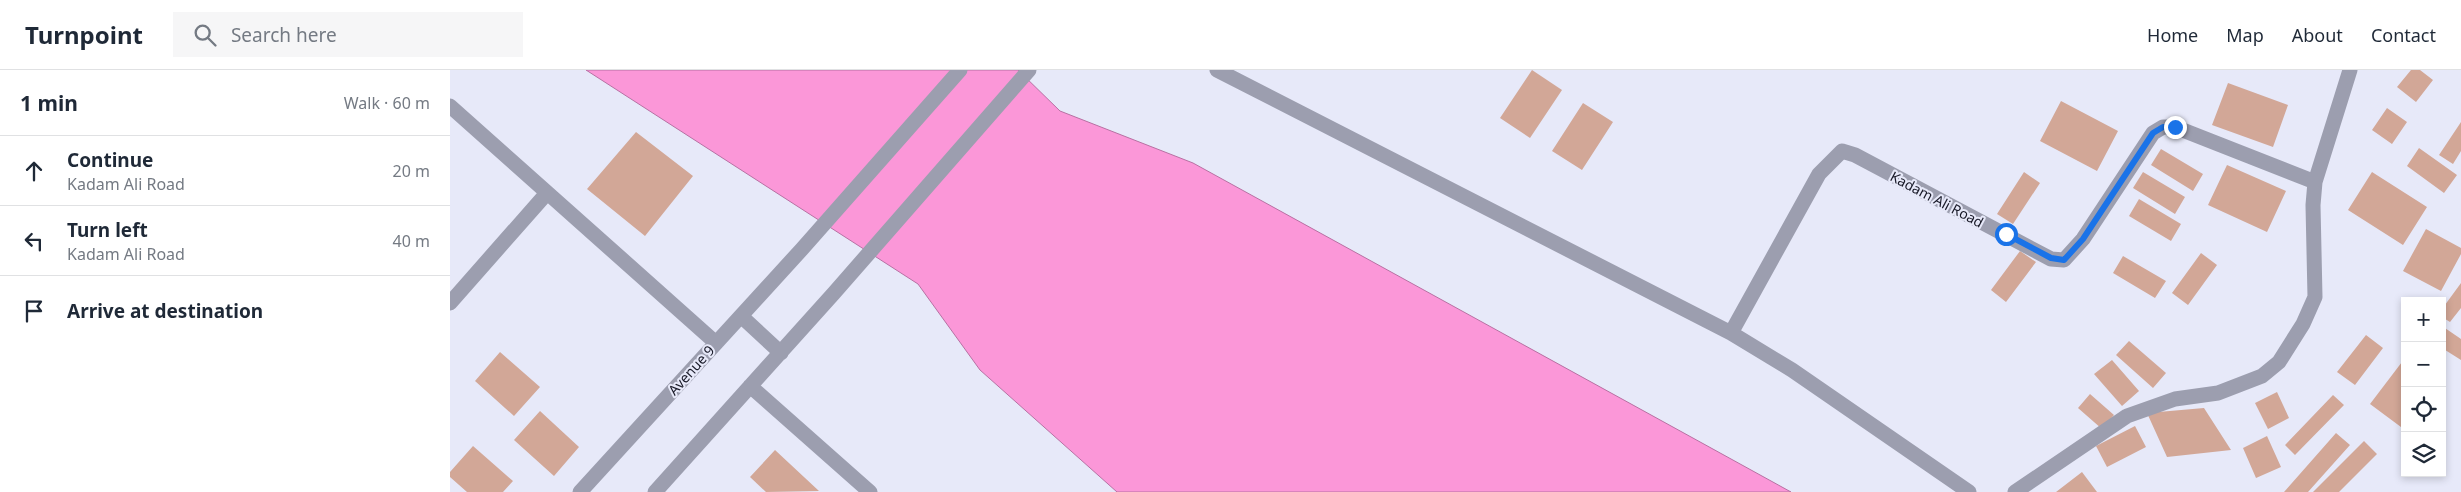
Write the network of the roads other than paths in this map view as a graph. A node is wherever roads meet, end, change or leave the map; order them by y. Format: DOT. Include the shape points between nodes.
graph roads {
  1 [pos="960,70"];
  2 [pos="1029,70"];
  3 [pos="1217,70"];
  4 [pos="2350,70"];
  5 [pos="450,106"];
  6 [pos="2315,182"];
  7 [pos="547,193"];
  8 [pos="450,303"];
  9 [pos="741,316"];
  10 [pos="1730,333"];
  11 [pos="716,343"];
  12 [pos="781,353"];
  13 [pos="750,386"];
  14 [pos="580,492"];
  15 [pos="655,492"];
  16 [pos="870,492"];
  17 [pos="1969,492"];
  18 [pos="2015,492"];
  1 -- 9 [label="street, Avenue 9"];
  2 -- 12 [label="street"];
  3 -- 10 [label="street"];
  4 -- 6 [label="street"];
  5 -- 7 [label="street"];
  6 -- 10 [label="street, Kadam Ali Road" via="2175,127 2163,127 2153,133 2083,239 2064,260 2051,258 1842,151 1819,174"];
  6 -- 18 [label="street" via="2316,297 2280,362 2262,376 2218,393 2175,399 2127,416"];
  7 -- 8 [label="street"];
  7 -- 11 [label="street"];
  9 -- 11 [label="street, Avenue 9"];
  9 -- 12 [label="street"];
  10 -- 17 [label="street" via="1792,370"];
  11 -- 14 [label="street, Avenue 9"];
  12 -- 13 [label="street"];
  13 -- 15 [label="street"];
  13 -- 16 [label="street"];
}
